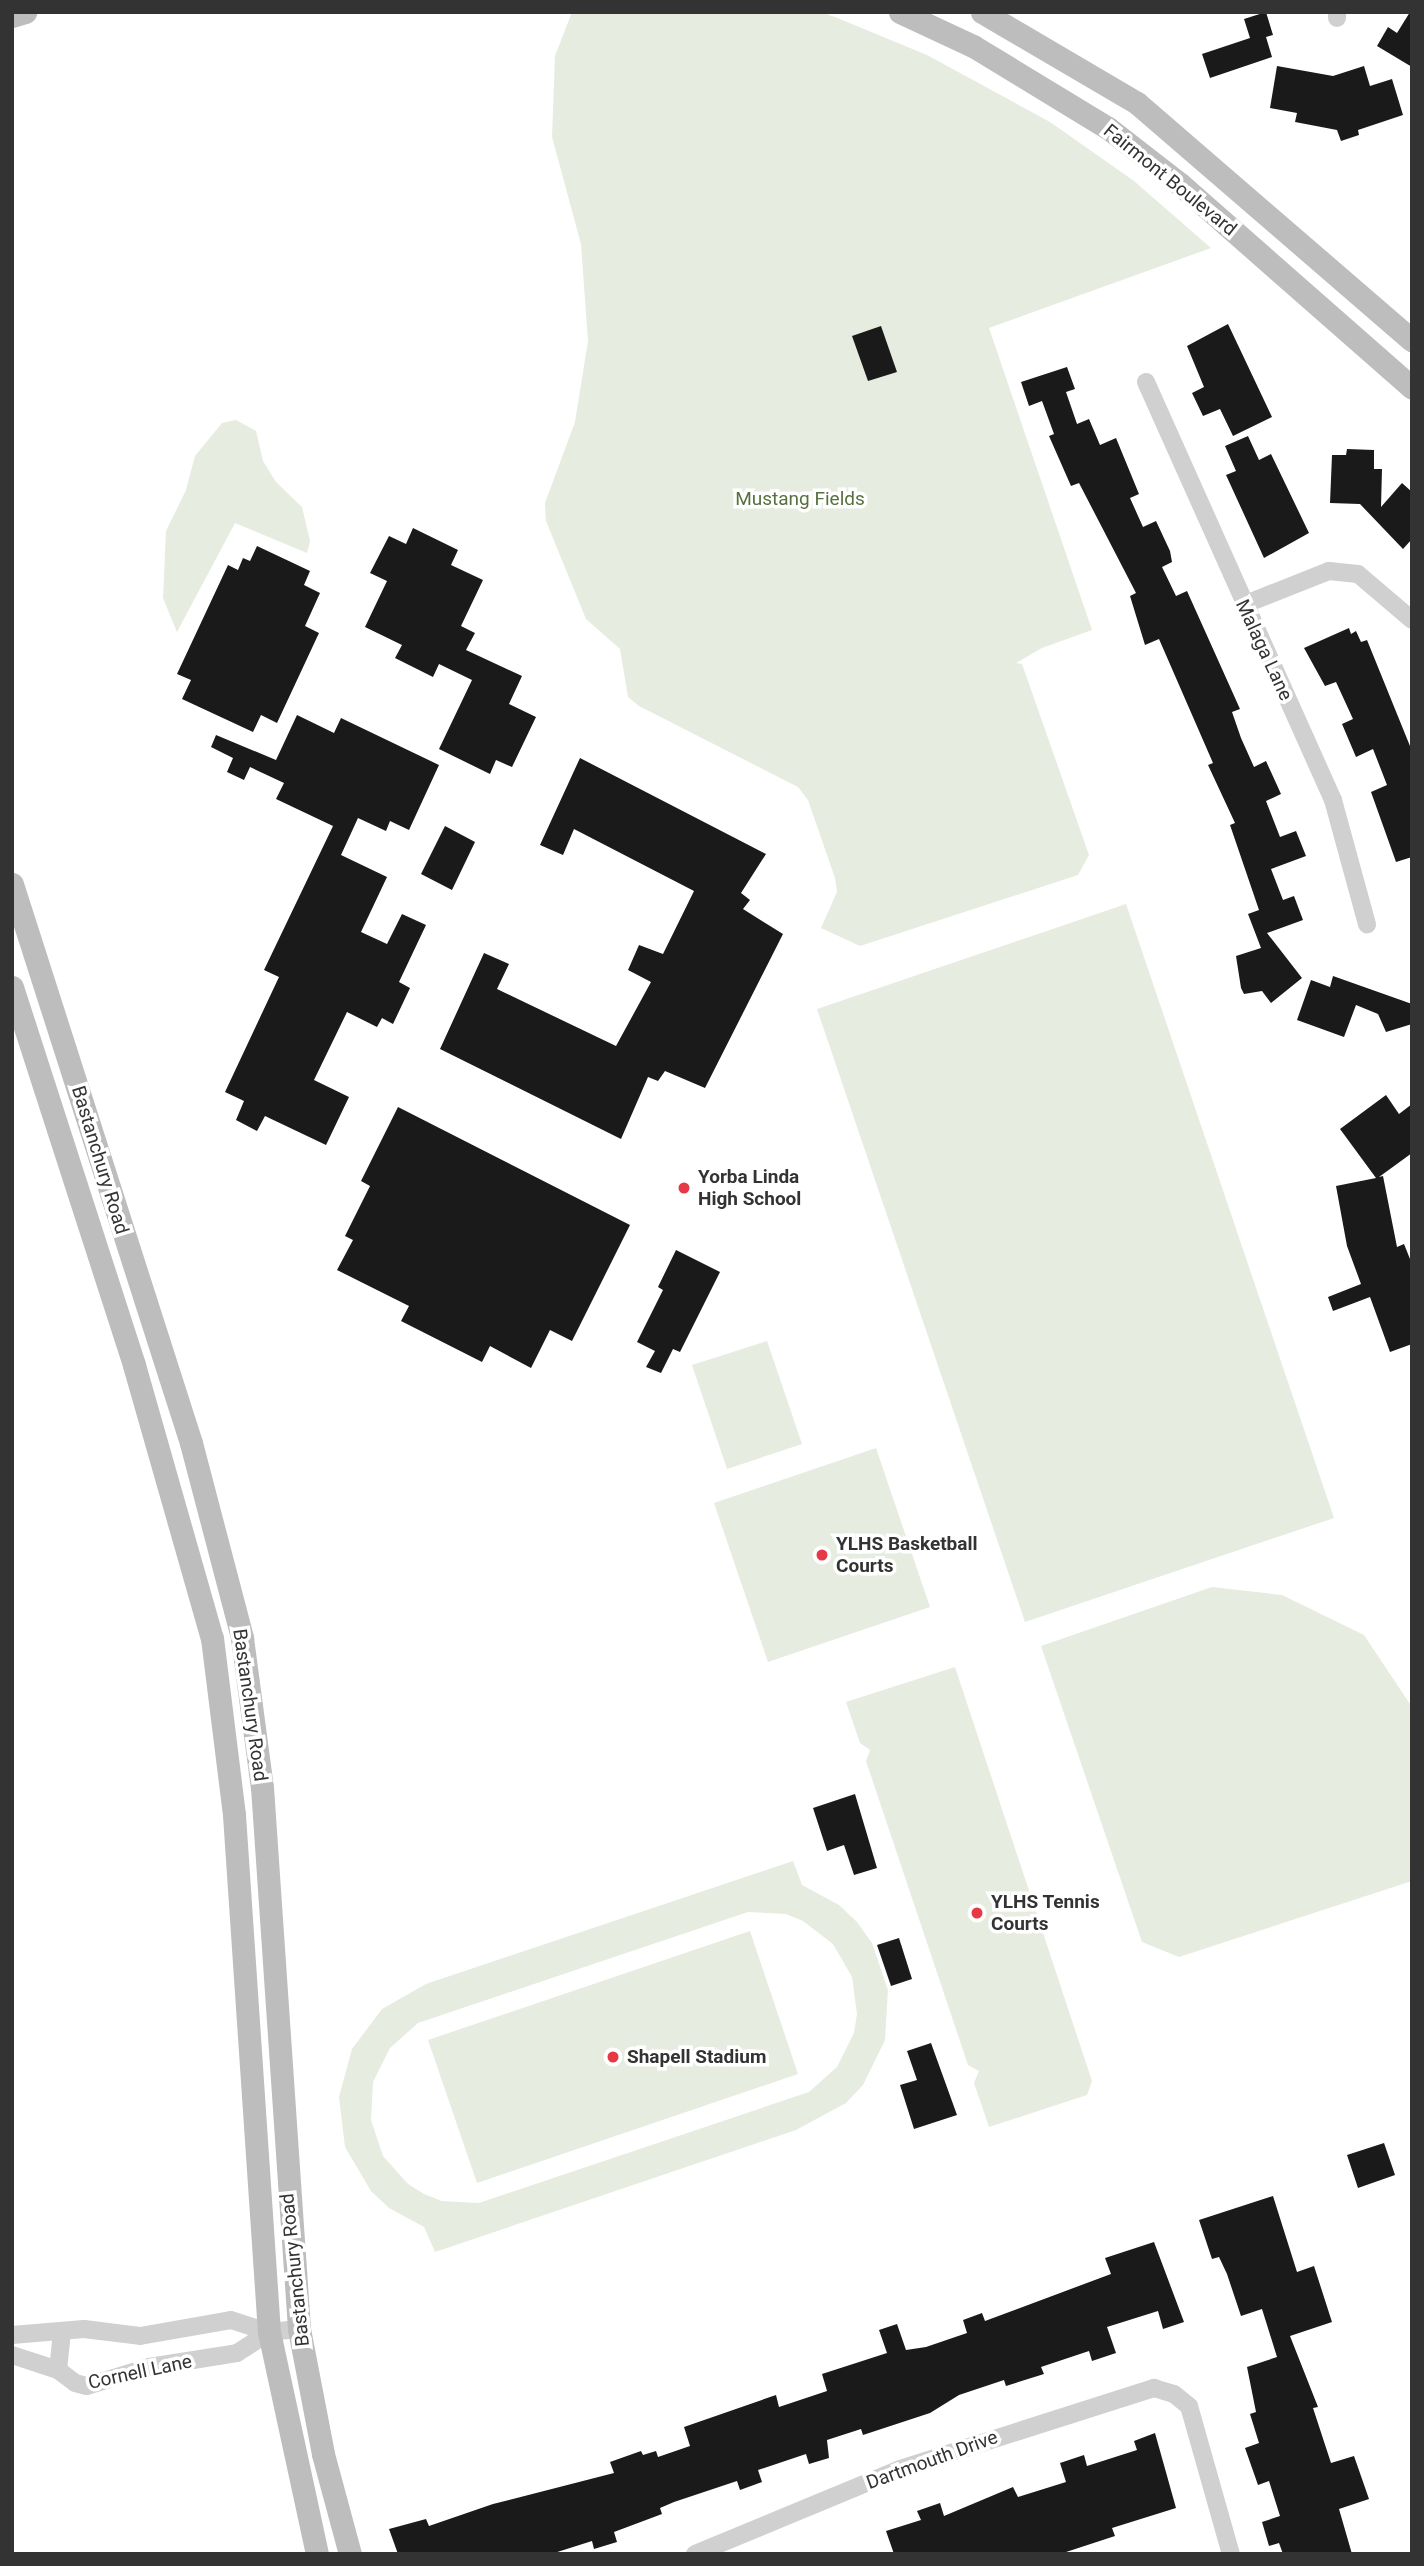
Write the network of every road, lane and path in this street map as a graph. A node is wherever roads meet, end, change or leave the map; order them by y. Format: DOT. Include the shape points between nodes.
graph roads {
  1 [pos="25,12"];
  2 [pos="900,12"];
  3 [pos="982,12"];
  4 [pos="12,16"];
  5 [pos="1412,340"];
  6 [pos="1146,382"];
  7 [pos="1412,388"];
  8 [pos="1243,605"];
  9 [pos="1412,620"];
  10 [pos="14,898"];
  11 [pos="1367,924"];
  12 [pos="12,987"];
  13 [pos="155,1435"];
  14 [pos="227,1576"];
  15 [pos="222,1697"];
  16 [pos="267,1853"];
  17 [pos="299,2329"];
  18 [pos="269,2333"];
  19 [pos="62,2334"];
  20 [pos="12,2335"];
  21 [pos="12,2356"];
  22 [pos="58,2370"];
  23 [pos="317,2554"];
  24 [pos="350,2554"];
  25 [pos="695,2554"];
  26 [pos="1231,2554"];
  1 -- 4 [label="main road"];
  2 -- 7 [label="main road, Fairmont Boulevard" via="973,46 1108,128 1180,184"];
  3 -- 5 [label="main road, Fairmont Boulevard" via="1137,103"];
  6 -- 8 [label="street, Malaga Lane"];
  8 -- 9 [label="street" via="1329,571 1357,574"];
  8 -- 11 [label="street, Malaga Lane" via="1333,800"];
  10 -- 14 [label="main road, Bastanchury Road" via="191,1443"];
  12 -- 13 [label="main road, Bastanchury Road"];
  13 -- 14 [label="main road" via="172,1441 211,1563"];
  13 -- 15 [label="main road, Bastanchury Road" via="193,1560"];
  14 -- 16 [label="main road, Bastanchury Road" via="252,1696"];
  15 -- 16 [label="main road" via="238,1705 251,1828"];
  15 -- 18 [label="main road, Bastanchury Road"];
  16 -- 17 [label="main road, Bastanchury Road"];
  17 -- 18 [label="street, Cornell Lane"];
  17 -- 24 [label="main road, Bastanchury Road" via="323,2454"];
  18 -- 19 [label="street, Cornell Lane" via="231,2320 140,2336 84,2329"];
  18 -- 22 [label="street, Cornell Lane" via="237,2353 149,2367 87,2385 75,2384"];
  18 -- 23 [label="main road, Bastanchury Road"];
  19 -- 20 [label="street, Cornell Lane"];
  19 -- 22 [label="street"];
  21 -- 22 [label="street, Cornell Lane"];
  25 -- 26 [label="street, Dartmouth Drive" via="900,2469 1154,2388 1174,2394 1189,2406"];
}
